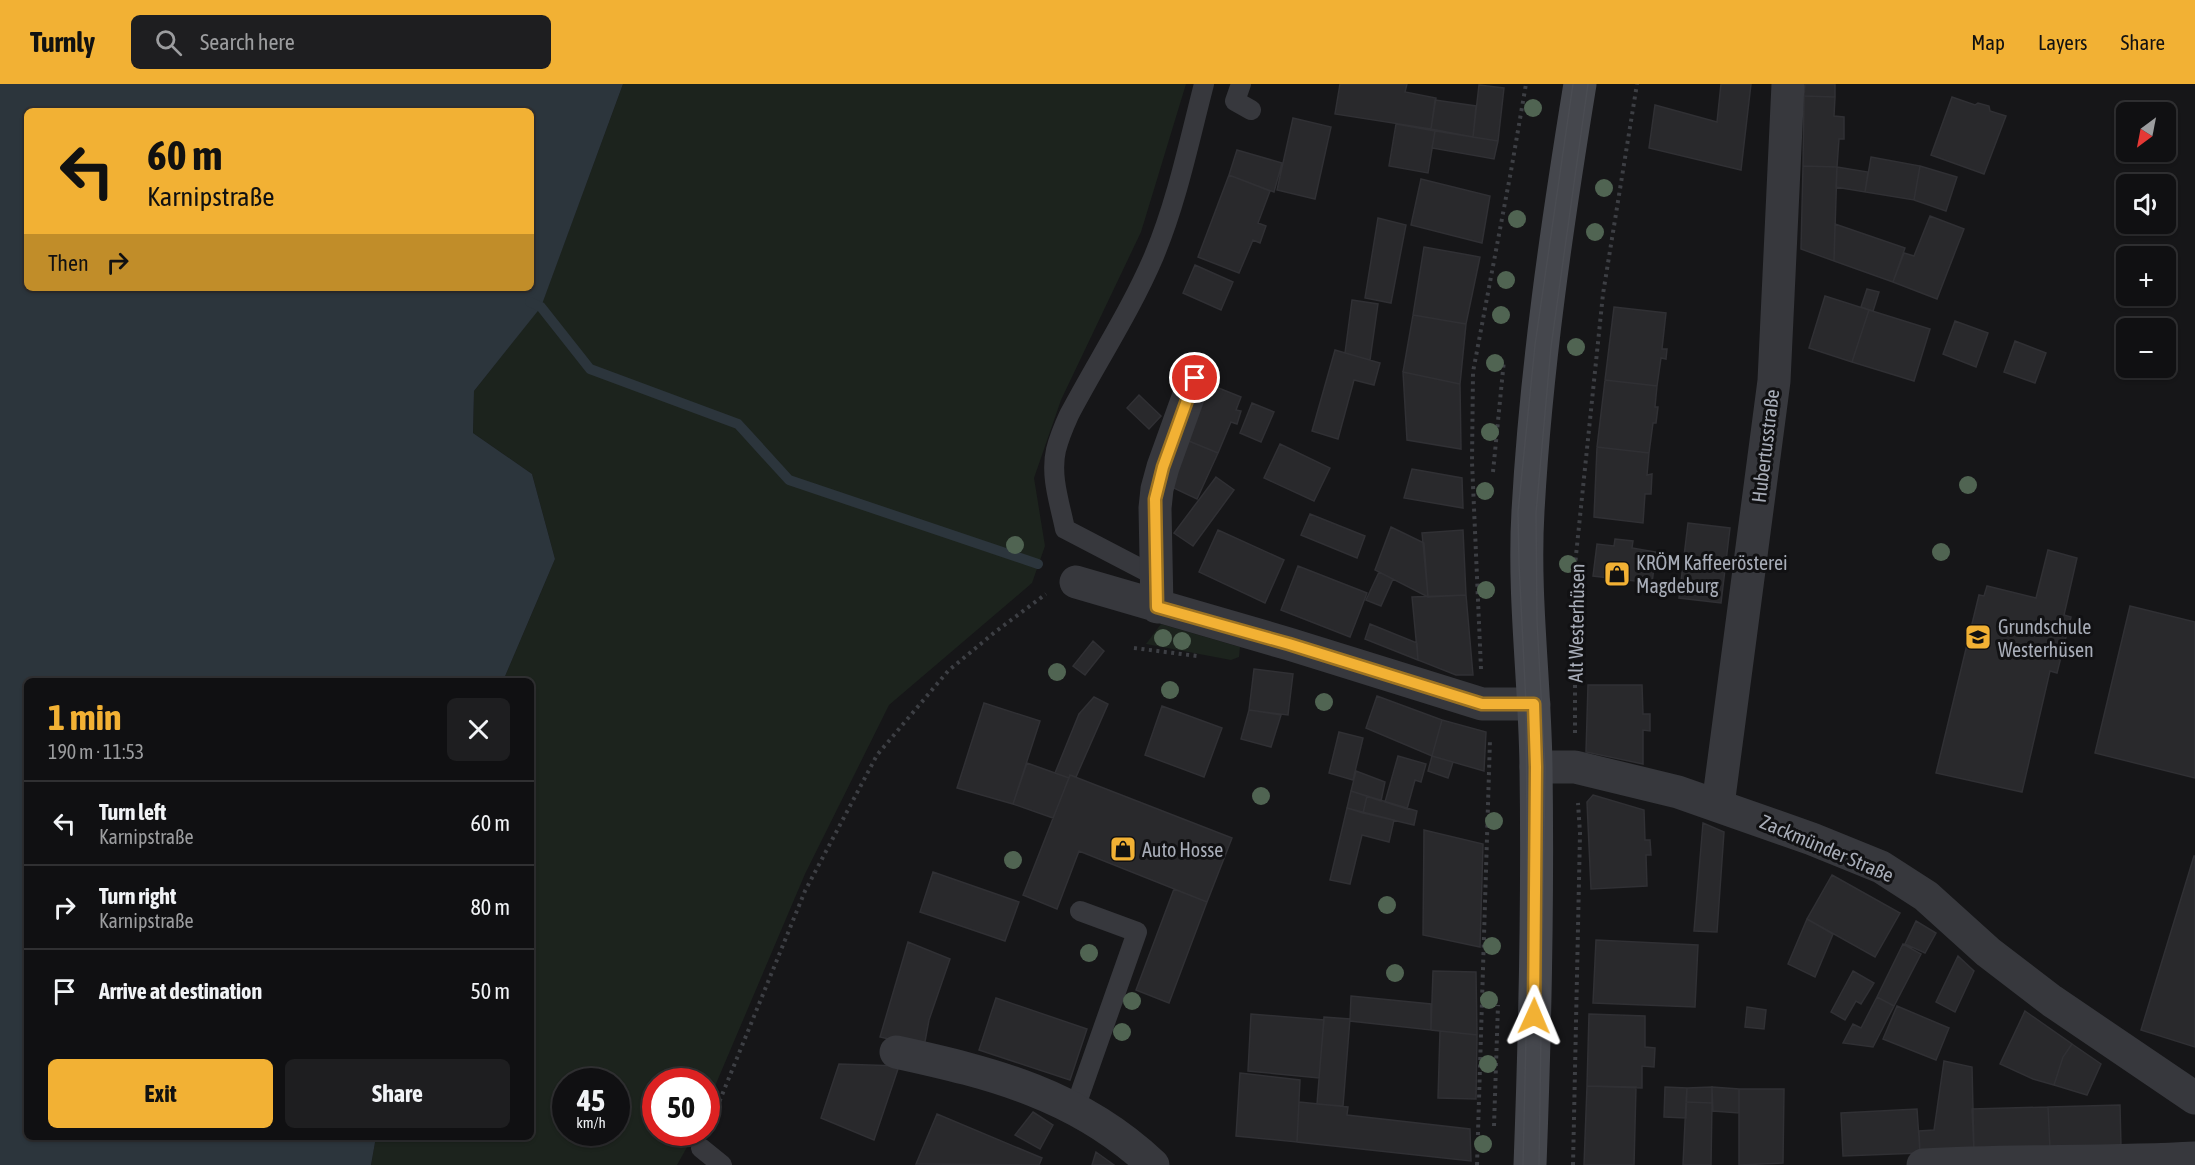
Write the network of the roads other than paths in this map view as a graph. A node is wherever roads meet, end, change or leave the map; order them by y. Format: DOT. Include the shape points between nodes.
graph roads {
  1 [pos="1204,84"];
  2 [pos="1241,84"];
  3 [pos="1580,84"];
  4 [pos="1788,84"];
  5 [pos="1251,110"];
  6 [pos="1195,378"];
  7 [pos="1076,582"];
  8 [pos="1157,592"];
  9 [pos="1534,704"];
  10 [pos="1536,767"];
  11 [pos="1718,805"];
  12 [pos="1080,911"];
  13 [pos="896,1052"];
  14 [pos="2195,1098"];
  15 [pos="1075,1108"];
  16 [pos="701,1148"];
  17 [pos="2195,1158"];
  18 [pos="722,1165"];
  19 [pos="1154,1165"];
  20 [pos="1530,1165"];
  21 [pos="1923,1165"];
  1 -- 8 [label="lane" via="1160,241 1069,415 1054,462 1065,529"];
  2 -- 5 [label="lane" via="1235,101"];
  3 -- 9 [label="main road" via="1542,347 1528,512"];
  4 -- 11 [label="street, Hubertusstraße" via="1774,381"];
  6 -- 8 [label="street" via="1157,489"];
  7 -- 8 [label="street"];
  8 -- 9 [label="street" via="1289,644 1482,704"];
  9 -- 10 [label="main road"];
  10 -- 11 [label="street, Zackmünder Straße" via="1575,767"];
  10 -- 20 [label="main road"];
  11 -- 14 [label="street, Zackmünder Straße" via="1847,853 1907,882 2043,995"];
  12 -- 15 [label="lane" via="1137,932"];
  13 -- 15 [label="street" via="1011,1080"];
  15 -- 19 [label="street" via="1122,1137"];
  16 -- 18 [label="lane"];
  17 -- 21 [label="street"];
}
